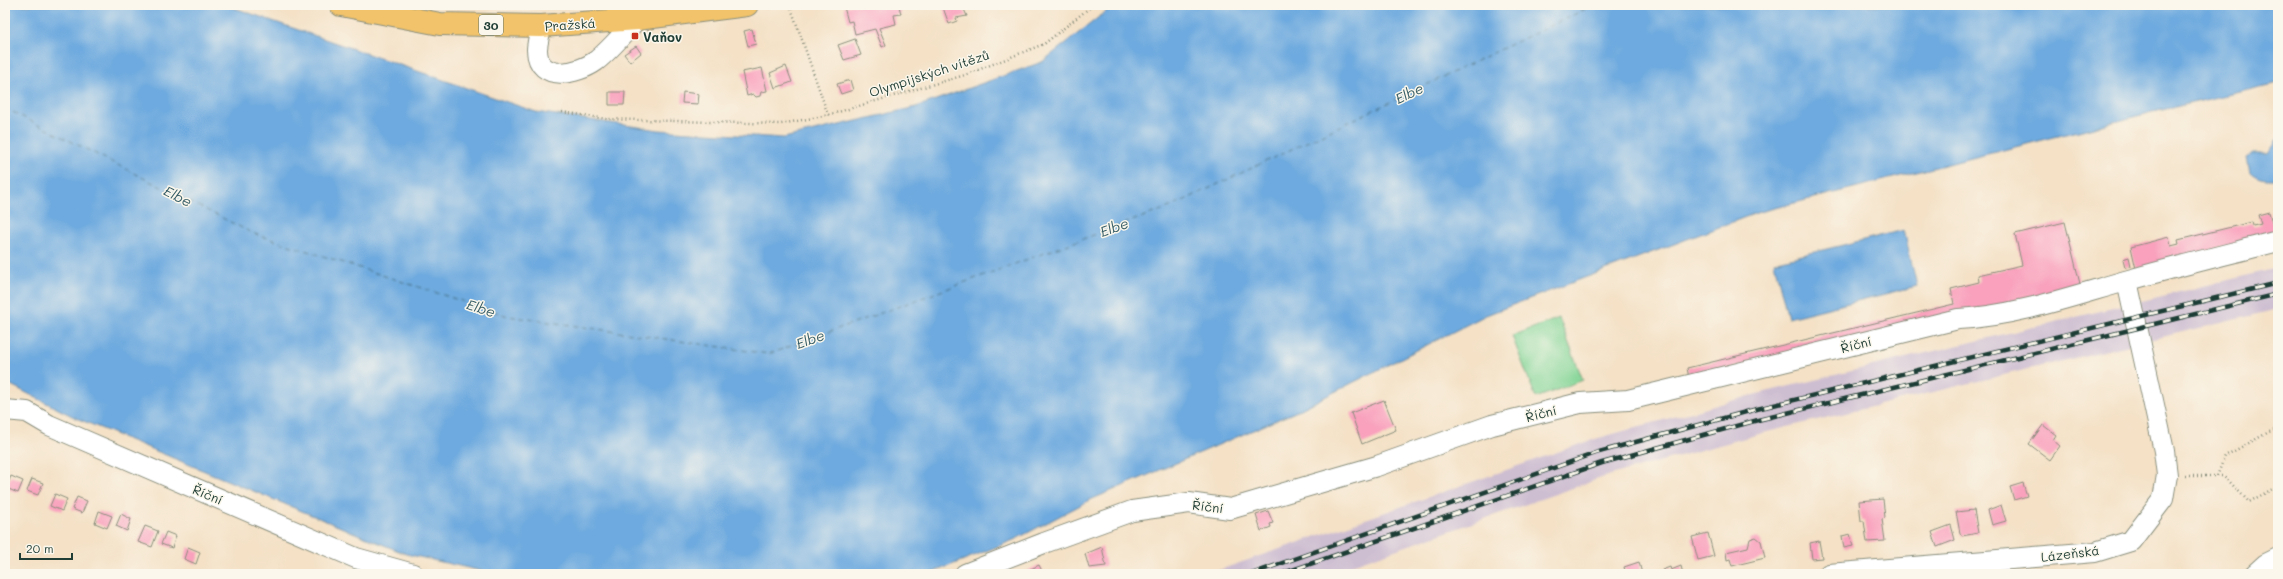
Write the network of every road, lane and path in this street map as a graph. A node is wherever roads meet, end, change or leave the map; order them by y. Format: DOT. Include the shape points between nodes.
graph roads {
  1 [pos="341,5"];
  2 [pos="747,5"];
  3 [pos="790,5"];
  4 [pos="1093,5"];
  5 [pos="637,19"];
  6 [pos="541,26"];
  7 [pos="562,112"];
  8 [pos="828,114"];
  9 [pos="2278,241"];
  10 [pos="2127,281"];
  11 [pos="5,410"];
  12 [pos="2278,429"];
  13 [pos="2167,475"];
  14 [pos="2217,476"];
  15 [pos="2278,486"];
  16 [pos="2278,558"];
  17 [pos="413,574"];
  18 [pos="965,574"];
  19 [pos="1829,574"];
  20 [pos="2255,574"];
  1 -- 6 [label="main road, Pražská / 30" via="440,24"];
  2 -- 5 [label="main road, Pražská / 30"];
  3 -- 8 [label="path"];
  4 -- 8 [label="path, Olympijských vítězů" via="1044,44 965,76"];
  5 -- 6 [label="main road, Pražská / 30"];
  5 -- 6 [label="street" via="594,62 574,72 554,74 541,64 537,51"];
  7 -- 8 [label="path, Olympijských vítězů" via="607,119 781,124"];
  9 -- 10 [label="street, Říční"];
  10 -- 13 [label="street, Lázeňská"];
  10 -- 18 [label="street, Říční" via="1988,318 1958,319 1628,400 1580,403 1499,423 1376,466 1230,509 1189,503 1132,512"];
  11 -- 17 [label="street, Říční" via="27,412 49,425 356,558"];
  12 -- 14 [label="path" via="2225,456"];
  13 -- 14 [label="path"];
  13 -- 19 [label="street, Lázeňská" via="2163,499 2131,541 2095,552"];
  14 -- 15 [label="path" via="2224,476 2249,502"];
  16 -- 20 [label="street"];
}
